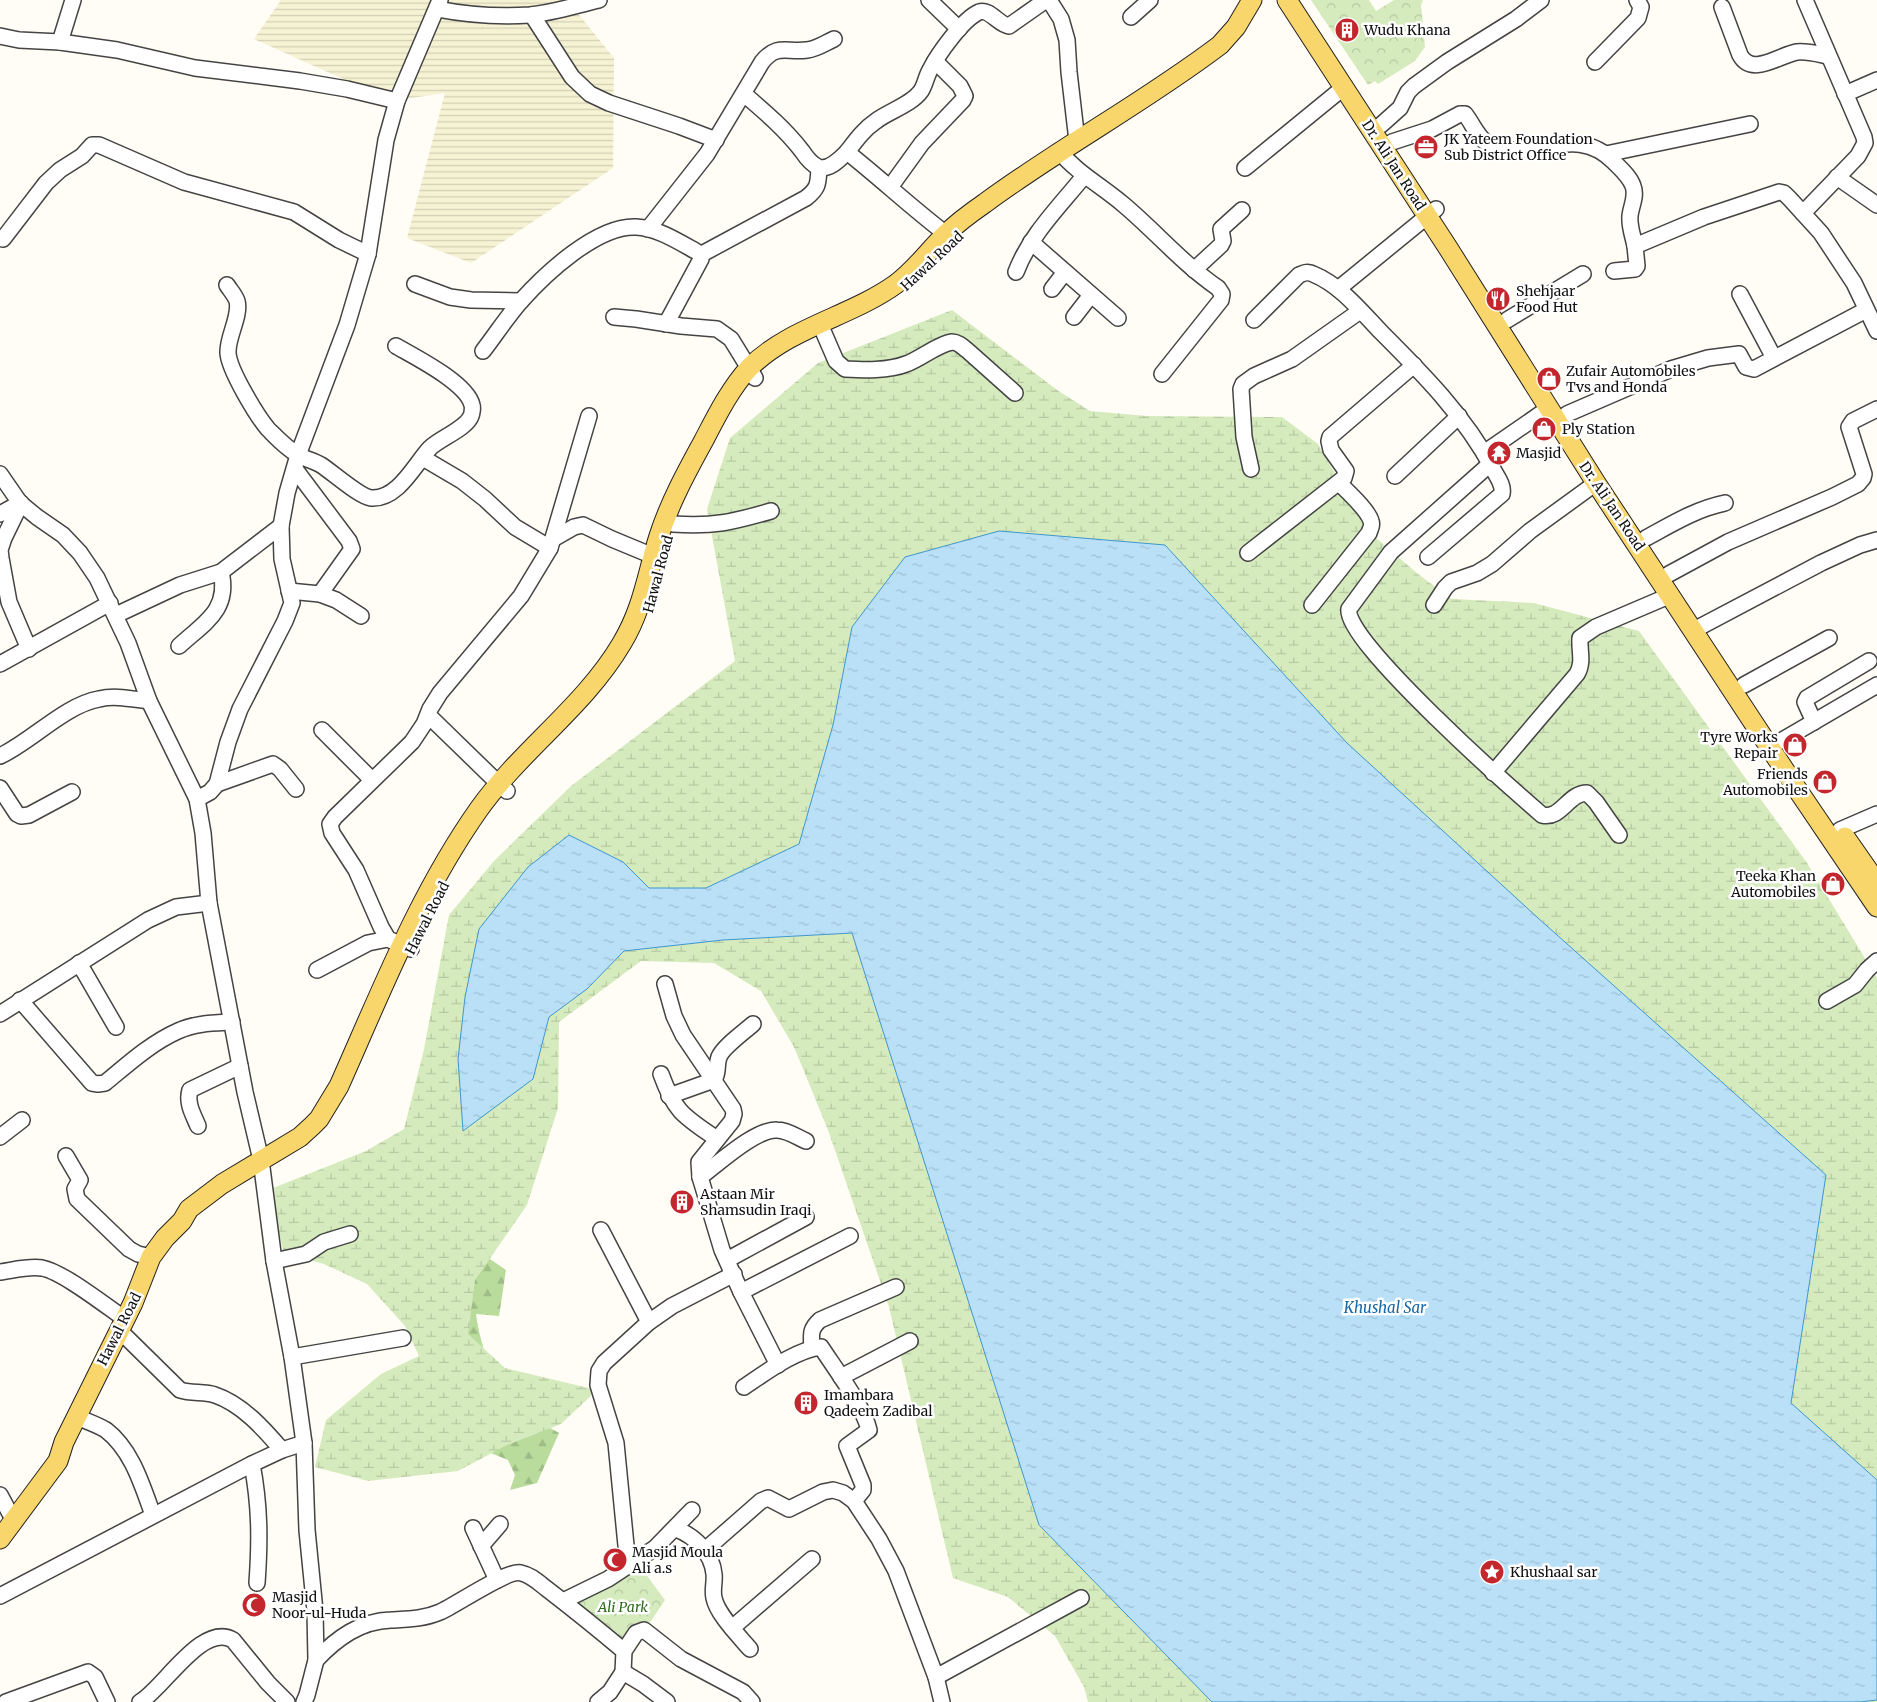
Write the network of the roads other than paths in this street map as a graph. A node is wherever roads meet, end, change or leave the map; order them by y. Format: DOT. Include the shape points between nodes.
graph roads {
  1 [pos="73,0"];
  2 [pos="599,0"];
  3 [pos="929,0"];
  4 [pos="1048,0"];
  5 [pos="1150,0"];
  6 [pos="1252,0"];
  7 [pos="1288,0"];
  8 [pos="1301,0"];
  9 [pos="1541,0"];
  10 [pos="1637,0"];
  11 [pos="1805,0"];
  12 [pos="439,5"];
  13 [pos="1722,7"];
  14 [pos="532,15"];
  15 [pos="1131,17"];
  16 [pos="1236,27"];
  17 [pos="959,29"];
  18 [pos="1315,32"];
  19 [pos="0,36"];
  20 [pos="834,39"];
  21 [pos="60,42"];
  22 [pos="1828,56"];
  23 [pos="935,61"];
  24 [pos="1595,62"];
  25 [pos="1877,80"];
  26 [pos="1344,88"];
  27 [pos="744,94"];
  28 [pos="1845,94"];
  29 [pos="397,101"];
  30 [pos="1750,124"];
  31 [pos="1381,125"];
  32 [pos="716,140"];
  33 [pos="1077,141"];
  34 [pos="1392,142"];
  35 [pos="847,152"];
  36 [pos="1606,154"];
  37 [pos="1063,156"];
  38 [pos="819,168"];
  39 [pos="1245,168"];
  40 [pos="1084,176"];
  41 [pos="1837,177"];
  42 [pos="891,186"];
  43 [pos="1877,205"];
  44 [pos="1242,210"];
  45 [pos="1431,212"];
  46 [pos="1803,213"];
  47 [pos="648,229"];
  48 [pos="946,234"];
  49 [pos="3,240"];
  50 [pos="1031,242"];
  51 [pos="1635,246"];
  52 [pos="368,254"];
  53 [pos="700,255"];
  54 [pos="1194,270"];
  55 [pos="1016,272"];
  56 [pos="1065,272"];
  57 [pos="1614,272"];
  58 [pos="1583,274"];
  59 [pos="415,284"];
  60 [pos="227,286"];
  61 [pos="1052,288"];
  62 [pos="1338,289"];
  63 [pos="1740,294"];
  64 [pos="1091,295"];
  65 [pos="521,301"];
  66 [pos="1866,310"];
  67 [pos="1360,311"];
  68 [pos="1074,317"];
  69 [pos="614,318"];
  70 [pos="1118,318"];
  71 [pos="1254,320"];
  72 [pos="1507,320"];
  73 [pos="666,324"];
  74 [pos="824,331"];
  75 [pos="1877,331"];
  76 [pos="396,346"];
  77 [pos="483,350"];
  78 [pos="1774,358"];
  79 [pos="1414,366"];
  80 [pos="752,373"];
  81 [pos="1162,374"];
  82 [pos="1015,393"];
  83 [pos="1877,409"];
  84 [pos="1558,411"];
  85 [pos="589,416"];
  86 [pos="1459,416"];
  87 [pos="423,458"];
  88 [pos="1488,458"];
  89 [pos="296,462"];
  90 [pos="1250,469"];
  91 [pos="0,474"];
  92 [pos="1395,476"];
  93 [pos="1596,482"];
  94 [pos="1339,483"];
  95 [pos="21,503"];
  96 [pos="1725,503"];
  97 [pos="771,511"];
  98 [pos="0,514"];
  99 [pos="672,524"];
  100 [pos="281,526"];
  101 [pos="1646,538"];
  102 [pos="1877,540"];
  103 [pos="552,543"];
  104 [pos="657,552"];
  105 [pos="1248,553"];
  106 [pos="1428,557"];
  107 [pos="1662,569"];
  108 [pos="221,572"];
  109 [pos="289,590"];
  110 [pos="320,594"];
  111 [pos="1671,596"];
  112 [pos="1312,605"];
  113 [pos="1434,605"];
  114 [pos="113,609"];
  115 [pos="361,616"];
  116 [pos="1699,627"];
  117 [pos="1829,638"];
  118 [pos="179,646"];
  119 [pos="29,649"];
  120 [pos="1869,661"];
  121 [pos="0,664"];
  122 [pos="1744,685"];
  123 [pos="1877,685"];
  124 [pos="149,701"];
  125 [pos="428,715"];
  126 [pos="1814,722"];
  127 [pos="322,730"];
  128 [pos="1781,741"];
  129 [pos="0,756"];
  130 [pos="1493,773"];
  131 [pos="372,780"];
  132 [pos="217,784"];
  133 [pos="0,788"];
  134 [pos="503,788"];
  135 [pos="296,789"];
  136 [pos="72,792"];
  137 [pos="197,799"];
  138 [pos="1877,814"];
  139 [pos="1822,816"];
  140 [pos="1840,830"];
  141 [pos="1619,835"];
  142 [pos="1877,883"];
  143 [pos="209,903"];
  144 [pos="1876,903"];
  145 [pos="400,945"];
  146 [pos="1877,961"];
  147 [pos="79,963"];
  148 [pos="317,970"];
  149 [pos="665,984"];
  150 [pos="20,1000"];
  151 [pos="1827,1001"];
  152 [pos="0,1014"];
  153 [pos="232,1022"];
  154 [pos="753,1024"];
  155 [pos="116,1027"];
  156 [pos="240,1066"];
  157 [pos="661,1074"];
  158 [pos="714,1080"];
  159 [pos="669,1096"];
  160 [pos="22,1120"];
  161 [pos="198,1126"];
  162 [pos="0,1137"];
  163 [pos="717,1139"];
  164 [pos="806,1141"];
  165 [pos="66,1156"];
  166 [pos="262,1165"];
  167 [pos="700,1177"];
  168 [pos="806,1217"];
  169 [pos="601,1230"];
  170 [pos="350,1234"];
  171 [pos="850,1236"];
  172 [pos="151,1257"];
  173 [pos="727,1260"];
  174 [pos="274,1261"];
  175 [pos="0,1272"];
  176 [pos="734,1274"];
  177 [pos="896,1287"];
  178 [pos="741,1292"];
  179 [pos="649,1322"];
  180 [pos="122,1325"];
  181 [pos="403,1338"];
  182 [pos="910,1341"];
  183 [pos="812,1348"];
  184 [pos="292,1358"];
  185 [pos="778,1365"];
  186 [pos="841,1377"];
  187 [pos="744,1386"];
  188 [pos="77,1417"];
  189 [pos="304,1443"];
  190 [pos="282,1450"];
  191 [pos="252,1464"];
  192 [pos="0,1495"];
  193 [pos="854,1500"];
  194 [pos="692,1510"];
  195 [pos="154,1515"];
  196 [pos="8,1519"];
  197 [pos="500,1524"];
  198 [pos="473,1528"];
  199 [pos="676,1528"];
  200 [pos="0,1539"];
  201 [pos="481,1546"];
  202 [pos="705,1550"];
  203 [pos="812,1559"];
  204 [pos="628,1566"];
  205 [pos="497,1580"];
  206 [pos="257,1583"];
  207 [pos="0,1596"];
  208 [pos="1081,1598"];
  209 [pos="563,1601"];
  210 [pos="732,1628"];
  211 [pos="750,1649"];
  212 [pos="624,1651"];
  213 [pos="316,1660"];
  214 [pos="623,1672"];
  215 [pos="936,1677"];
  216 [pos="309,1700"];
  217 [pos="6,1702"];
  218 [pos="107,1702"];
  219 [pos="140,1702"];
  220 [pos="287,1702"];
  221 [pos="598,1702"];
  222 [pos="667,1702"];
  223 [pos="752,1702"];
  224 [pos="942,1702"];
  1 -- 21 [label="street"];
  2 -- 14 [label="street"];
  3 -- 17 [label="street"];
  4 -- 17 [label="street" via="1009,26 982,11"];
  4 -- 33 [label="street" via="1060,19 1067,40"];
  5 -- 15 [label="street"];
  6 -- 16 [label="main road, Hawal Road"];
  7 -- 18 [label="main road, Dr. Ali Jan Road"];
  8 -- 18 [label="main road, Dr. Ali Jan Road"];
  9 -- 31 [label="street" via="1414,86 1400,108"];
  10 -- 24 [label="street" via="1641,7 1638,18"];
  11 -- 22 [label="street"];
  12 -- 14 [label="street" via="462,14"];
  12 -- 29 [label="street"];
  13 -- 22 [label="street" via="1740,56 1750,66 1794,53"];
  14 -- 32 [label="street" via="572,77 590,94"];
  16 -- 33 [label="main road, Hawal Road" via="1203,58"];
  16 -- 37 [label="main road, Hawal Road" via="1234,44 1225,55"];
  17 -- 23 [label="street"];
  18 -- 26 [label="main road, Dr. Ali Jan Road"];
  18 -- 31 [label="main road, Dr. Ali Jan Road"];
  19 -- 21 [label="street"];
  20 -- 27 [label="street" via="808,50 769,53"];
  21 -- 29 [label="street" via="118,50 195,68 300,80"];
  22 -- 28 [label="street"];
  23 -- 35 [label="street" via="914,99 877,120"];
  23 -- 42 [label="street" via="960,86 965,96 922,143"];
  25 -- 28 [label="street"];
  26 -- 39 [label="street"];
  26 -- 45 [label="main road, Dr. Ali Jan Road"];
  27 -- 32 [label="street"];
  27 -- 38 [label="street"];
  28 -- 41 [label="street" via="1865,144"];
  29 -- 52 [label="street" via="386,140"];
  30 -- 36 [label="street"];
  31 -- 34 [label="main road, Dr. Ali Jan Road"];
  32 -- 47 [label="street"];
  33 -- 37 [label="main road, Hawal Road"];
  34 -- 36 [label="street" via="1464,114 1488,145 1500,149 1576,144 1587,145"];
  34 -- 45 [label="main road, Dr. Ali Jan Road"];
  35 -- 38 [label="street" via="828,167"];
  35 -- 42 [label="street"];
  36 -- 51 [label="street" via="1624,172 1634,189 1630,217"];
  37 -- 40 [label="street"];
  37 -- 48 [label="main road, Hawal Road" via="981,205"];
  37 -- 74 [label="main road, Hawal Road" via="963,232 920,276 900,291"];
  38 -- 53 [label="street" via="818,185 806,198"];
  40 -- 50 [label="street"];
  40 -- 54 [label="street" via="1124,204"];
  41 -- 43 [label="street"];
  41 -- 46 [label="street"];
  42 -- 48 [label="street"];
  44 -- 54 [label="street" via="1221,229 1224,241 1221,245"];
  45 -- 62 [label="street"];
  45 -- 72 [label="main road, Dr. Ali Jan Road"];
  45 -- 84 [label="main road, Dr. Ali Jan Road"];
  46 -- 51 [label="street" via="1784,193 1779,192 1704,217"];
  46 -- 66 [label="street" via="1821,233 1854,283"];
  47 -- 53 [label="street" via="668,236"];
  47 -- 65 [label="street" via="622,227 604,234 580,248"];
  48 -- 80 [label="main road, Hawal Road" via="918,265 896,283 878,295 802,331 767,354"];
  49 -- 52 [label="street" via="46,183 92,145 99,145 184,182 294,212"];
  50 -- 55 [label="street"];
  50 -- 56 [label="street"];
  51 -- 57 [label="street" via="1635,269"];
  52 -- 89 [label="street" via="347,325"];
  53 -- 73 [label="street"];
  54 -- 81 [label="street" via="1218,288 1221,300"];
  56 -- 61 [label="street"];
  56 -- 64 [label="street"];
  58 -- 72 [label="street"];
  59 -- 65 [label="street" via="450,297"];
  60 -- 89 [label="street" via="238,308 228,344 232,368 267,428"];
  62 -- 67 [label="street"];
  62 -- 71 [label="street" via="1306,272 1299,275"];
  63 -- 78 [label="street"];
  64 -- 68 [label="street"];
  64 -- 70 [label="street"];
  65 -- 77 [label="street"];
  66 -- 75 [label="street"];
  66 -- 78 [label="street"];
  67 -- 79 [label="street"];
  67 -- 90 [label="street" via="1292,359 1243,384 1244,437"];
  69 -- 73 [label="street" via="636,318"];
  72 -- 84 [label="main road, Dr. Ali Jan Road"];
  73 -- 80 [label="street" via="716,329 731,339"];
  74 -- 80 [label="main road, Hawal Road"];
  74 -- 82 [label="street" via="836,361 845,369 904,365 945,344 961,344"];
  76 -- 87 [label="street" via="451,379 472,404 472,416 463,426 440,440"];
  78 -- 84 [label="street" via="1754,369 1746,368 1739,354 1708,358"];
  79 -- 86 [label="street"];
  79 -- 94 [label="street" via="1330,437 1331,450 1346,471"];
  80 -- 99 [label="main road, Hawal Road" via="726,416"];
  80 -- 104 [label="main road, Hawal Road" via="724,402 678,487"];
  83 -- 107 [label="street" via="1853,421 1849,427 1864,474 1858,484"];
  84 -- 88 [label="street"];
  84 -- 93 [label="main road, Dr. Ali Jan Road"];
  84 -- 101 [label="main road, Dr. Ali Jan Road"];
  85 -- 103 [label="street"];
  86 -- 88 [label="street"];
  86 -- 92 [label="street"];
  87 -- 89 [label="street" via="395,489 371,498 319,464"];
  87 -- 103 [label="street" via="462,481 515,527"];
  88 -- 106 [label="street" via="1502,486 1502,494"];
  88 -- 130 [label="street" via="1391,552 1348,614 1388,668"];
  89 -- 100 [label="street"];
  89 -- 110 [label="street" via="352,549"];
  91 -- 95 [label="street"];
  93 -- 107 [label="main road, Dr. Ali Jan Road"];
  93 -- 113 [label="street" via="1492,564 1451,582"];
  94 -- 105 [label="street"];
  94 -- 112 [label="street" via="1367,513 1372,526"];
  95 -- 98 [label="street"];
  95 -- 114 [label="street" via="63,535 80,554"];
  95 -- 119 [label="street" via="0,550 10,602"];
  96 -- 101 [label="street" via="1702,509"];
  97 -- 99 [label="street" via="717,525"];
  99 -- 104 [label="main road, Hawal Road"];
  100 -- 108 [label="street"];
  100 -- 109 [label="street" via="282,558"];
  101 -- 107 [label="main road, Dr. Ali Jan Road"];
  102 -- 116 [label="street" via="1821,563"];
  103 -- 104 [label="street" via="574,527 583,525 621,543"];
  103 -- 125 [label="street" via="521,596 440,693"];
  104 -- 134 [label="main road, Hawal Road" via="636,618 620,646 604,670"];
  107 -- 111 [label="main road, Dr. Ali Jan Road"];
  107 -- 116 [label="main road, Dr. Ali Jan Road"];
  108 -- 114 [label="street"];
  108 -- 118 [label="street" via="223,598 218,607"];
  109 -- 110 [label="street"];
  109 -- 132 [label="street" via="292,603 240,709"];
  110 -- 115 [label="street"];
  111 -- 116 [label="main road, Dr. Ali Jan Road"];
  111 -- 130 [label="street" via="1586,632 1580,638 1582,660 1577,674"];
  114 -- 119 [label="street"];
  114 -- 124 [label="street"];
  116 -- 122 [label="main road, Dr. Ali Jan Road"];
  116 -- 139 [label="main road, Dr. Ali Jan Road"];
  117 -- 122 [label="street"];
  119 -- 121 [label="street"];
  120 -- 126 [label="street" via="1806,698 1806,706"];
  122 -- 128 [label="main road, Dr. Ali Jan Road"];
  123 -- 126 [label="street"];
  124 -- 129 [label="street" via="100,698 85,703"];
  124 -- 137 [label="street"];
  125 -- 131 [label="street" via="412,742"];
  125 -- 134 [label="street"];
  126 -- 128 [label="street"];
  127 -- 131 [label="street"];
  128 -- 139 [label="main road, Dr. Ali Jan Road"];
  130 -- 141 [label="street" via="1542,816 1555,814 1574,796 1587,793"];
  131 -- 145 [label="street" via="330,824 332,833 356,870 381,927"];
  132 -- 135 [label="street" via="273,764"];
  132 -- 137 [label="street"];
  133 -- 136 [label="street" via="21,816 29,815"];
  134 -- 145 [label="main road, Hawal Road" via="481,806 449,855"];
  137 -- 143 [label="street"];
  138 -- 140 [label="street"];
  139 -- 140 [label="main road, Dr. Ali Jan Road"];
  139 -- 144 [label="main road, Dr. Ali Jan Road"];
  140 -- 142 [label="main road, Dr. Ali Jan Road"];
  143 -- 147 [label="street" via="176,907 148,920"];
  143 -- 153 [label="street"];
  145 -- 148 [label="street" via="368,943"];
  145 -- 166 [label="main road, Hawal Road" via="339,1086 324,1112 300,1137"];
  146 -- 151 [label="street" via="1855,985"];
  147 -- 150 [label="street"];
  147 -- 155 [label="street"];
  149 -- 158 [label="street" via="683,1035"];
  150 -- 152 [label="street"];
  150 -- 153 [label="street" via="92,1083 98,1084 179,1030"];
  153 -- 156 [label="street"];
  154 -- 158 [label="street" via="722,1052"];
  156 -- 161 [label="street" via="190,1090 189,1105"];
  156 -- 166 [label="street"];
  157 -- 159 [label="street"];
  158 -- 159 [label="street"];
  158 -- 163 [label="street" via="734,1114"];
  159 -- 163 [label="street" via="687,1118"];
  160 -- 162 [label="street"];
  163 -- 167 [label="street" via="699,1162"];
  164 -- 167 [label="street" via="777,1130 766,1132 754,1137"];
  165 -- 172 [label="street" via="80,1180 74,1189 77,1198 129,1249"];
  166 -- 172 [label="main road, Hawal Road" via="222,1184 190,1209"];
  166 -- 174 [label="street"];
  167 -- 173 [label="street"];
  168 -- 173 [label="street"];
  169 -- 179 [label="street"];
  170 -- 174 [label="street" via="324,1242 306,1254"];
  171 -- 178 [label="street"];
  172 -- 180 [label="main road, Hawal Road"];
  173 -- 176 [label="street"];
  174 -- 184 [label="street"];
  175 -- 180 [label="street" via="43,1268 62,1276"];
  176 -- 178 [label="street"];
  176 -- 179 [label="street" via="672,1306"];
  177 -- 183 [label="street" via="820,1320 811,1333"];
  178 -- 185 [label="street"];
  179 -- 204 [label="street" via="598,1371 598,1385 616,1443"];
  180 -- 188 [label="main road, Hawal Road"];
  180 -- 190 [label="street" via="180,1390 202,1392 227,1400 259,1425"];
  181 -- 184 [label="street"];
  182 -- 186 [label="street"];
  183 -- 185 [label="street"];
  183 -- 186 [label="street" via="821,1347"];
  184 -- 189 [label="street"];
  185 -- 187 [label="street"];
  186 -- 193 [label="street" via="869,1430 848,1446 863,1485 863,1490"];
  188 -- 195 [label="street" via="104,1429 121,1446 136,1468"];
  188 -- 196 [label="main road, Hawal Road" via="58,1461"];
  189 -- 190 [label="street"];
  189 -- 213 [label="street"];
  190 -- 191 [label="street"];
  191 -- 195 [label="street"];
  191 -- 206 [label="street" via="260,1518"];
  192 -- 196 [label="street"];
  193 -- 202 [label="street" via="833,1490 789,1509 768,1498"];
  193 -- 215 [label="street" via="896,1571"];
  194 -- 199 [label="street"];
  195 -- 207 [label="street"];
  196 -- 200 [label="main road, Hawal Road"];
  197 -- 201 [label="street"];
  198 -- 201 [label="street"];
  199 -- 202 [label="street"];
  199 -- 204 [label="street" via="655,1548"];
  201 -- 205 [label="street"];
  202 -- 210 [label="street" via="712,1563 714,1598"];
  203 -- 210 [label="street"];
  204 -- 209 [label="street"];
  205 -- 209 [label="street" via="519,1572 530,1576"];
  205 -- 213 [label="street" via="430,1616 372,1622 353,1630"];
  208 -- 215 [label="street"];
  209 -- 212 [label="street"];
  210 -- 211 [label="street"];
  212 -- 214 [label="street"];
  212 -- 223 [label="street" via="636,1632 644,1630 681,1659 743,1692"];
  213 -- 216 [label="street"];
  214 -- 221 [label="street" via="610,1692"];
  214 -- 222 [label="street"];
  215 -- 224 [label="street"];
  217 -- 218 [label="street" via="88,1672 95,1677"];
  219 -- 220 [label="street" via="201,1644 228,1637"];
}
